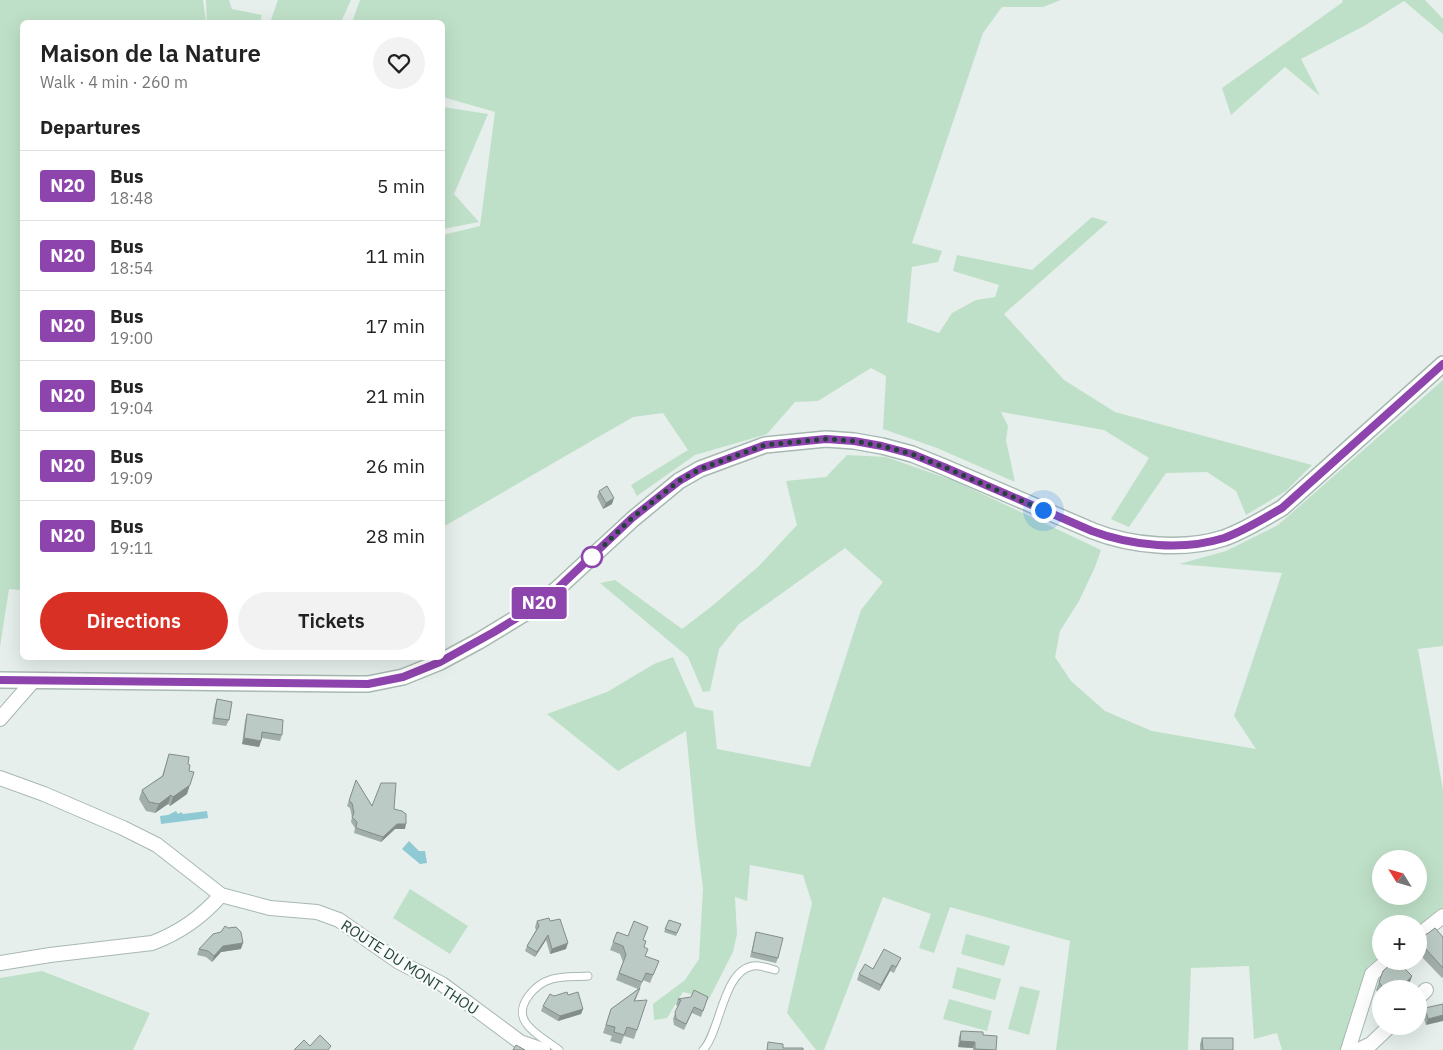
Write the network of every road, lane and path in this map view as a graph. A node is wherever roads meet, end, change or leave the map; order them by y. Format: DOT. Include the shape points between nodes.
graph roads {
  1 [pos="1443,364"];
  2 [pos="445,659"];
  3 [pos="443,660"];
  4 [pos="0,680"];
  5 [pos="34,680"];
  6 [pos="0,719"];
  7 [pos="0,778"];
  8 [pos="220,895"];
  9 [pos="1443,916"];
  10 [pos="1427,929"];
  11 [pos="0,963"];
  12 [pos="776,970"];
  13 [pos="1377,970"];
  14 [pos="588,976"];
  15 [pos="1380,1035"];
  16 [pos="543,1050"];
  17 [pos="559,1050"];
  18 [pos="703,1050"];
  19 [pos="1348,1050"];
  20 [pos="1359,1050"];
  1 -- 2 [label="street" via="1282,508 1223,538 1186,544 1156,545 1110,537 912,454 882,446 826,439 765,445 700,469 679,481 632,518 556,590 525,613"];
  3 -- 5 [label="street" via="403,677 368,684"];
  4 -- 5 [label="street"];
  5 -- 6 [label="street"];
  7 -- 8 [label="street, ROUTE DU MONT THOU" via="105,820 157,846"];
  8 -- 11 [label="street" via="185,927 152,943"];
  8 -- 16 [label="street, ROUTE DU MONT THOU" via="270,908 317,912 340,920 399,962 442,984 520,1042"];
  9 -- 10 [label="street"];
  12 -- 18 [label="lane" via="757,966 744,969 728,990"];
  13 -- 19 [label="street" via="1372,974"];
  14 -- 17 [label="lane" via="551,979 538,987 522,1008 521,1015 527,1025"];
  15 -- 20 [label="street"];
}
